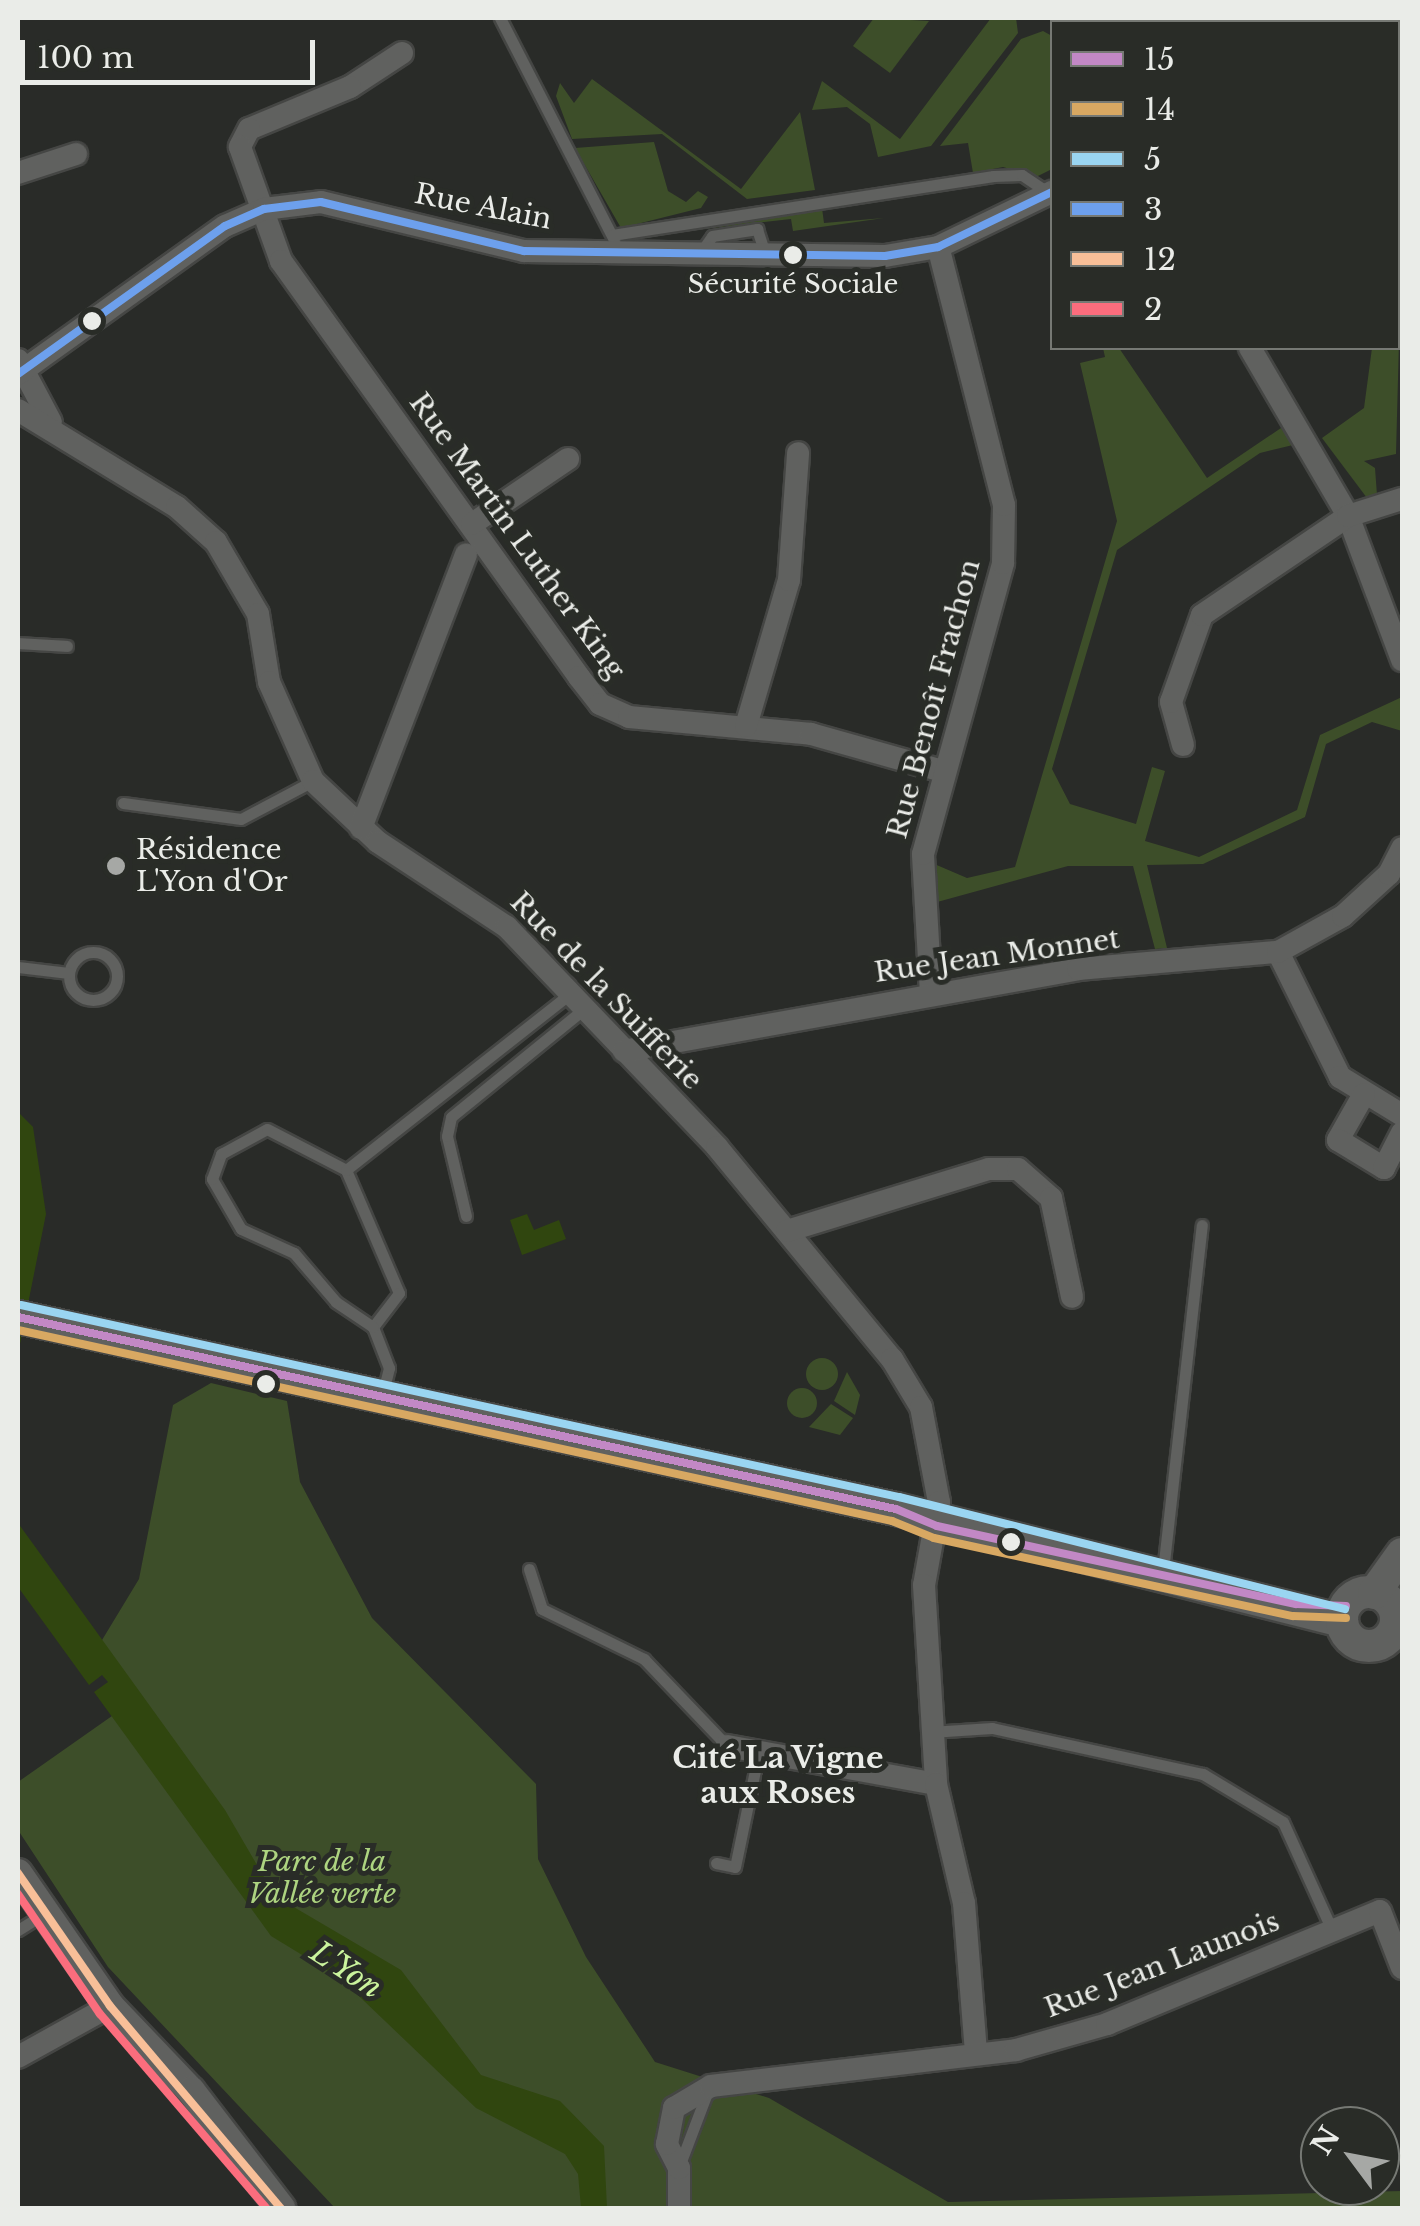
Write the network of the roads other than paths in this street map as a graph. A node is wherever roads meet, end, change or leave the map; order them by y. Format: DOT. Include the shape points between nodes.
graph roads {
  1 [pos="500,18"];
  2 [pos="402,52"];
  3 [pos="76,154"];
  4 [pos="18,173"];
  5 [pos="1050,191"];
  6 [pos="1050,192"];
  7 [pos="264,209"];
  8 [pos="614,246"];
  9 [pos="938,247"];
  10 [pos="1251,350"];
  11 [pos="19,365"];
  12 [pos="18,410"];
  13 [pos="54,424"];
  14 [pos="798,452"];
  15 [pos="568,458"];
  16 [pos="1402,499"];
  17 [pos="1348,516"];
  18 [pos="472,524"];
  19 [pos="466,554"];
  20 [pos="18,643"];
  21 [pos="67,646"];
  22 [pos="1402,660"];
  23 [pos="746,726"];
  24 [pos="1183,745"];
  25 [pos="943,771"];
  26 [pos="313,781"];
  27 [pos="123,802"];
  28 [pos="361,828"];
  29 [pos="1402,848"];
  30 [pos="1278,952"];
  31 [pos="18,967"];
  32 [pos="69,974"];
  33 [pos="931,994"];
  34 [pos="578,1000"];
  35 [pos="624,1051"];
  36 [pos="1364,1094"];
  37 [pos="1402,1116"];
  38 [pos="1402,1133"];
  39 [pos="346,1170"];
  40 [pos="1393,1172"];
  41 [pos="466,1216"];
  42 [pos="1202,1225"];
  43 [pos="787,1231"];
  44 [pos="1072,1297"];
  45 [pos="25,1319"];
  46 [pos="373,1327"];
  47 [pos="381,1398"];
  48 [pos="937,1526"];
  49 [pos="1402,1554"];
  50 [pos="530,1569"];
  51 [pos="1163,1575"];
  52 [pos="1381,1615"];
  53 [pos="930,1732"];
  54 [pos="727,1746"];
  55 [pos="758,1752"];
  56 [pos="936,1784"];
  57 [pos="716,1863"];
  58 [pos="18,1873"];
  59 [pos="45,1913"];
  60 [pos="18,1930"];
  61 [pos="1332,1930"];
  62 [pos="1402,1968"];
  63 [pos="110,2006"];
  64 [pos="976,2053"];
  65 [pos="18,2057"];
  66 [pos="276,2207"];
  67 [pos="679,2208"];
  1 -- 8 [label="lane"];
  2 -- 7 [label="street, Rue Martin Luther King" via="350,87 249,129 240,148"];
  3 -- 4 [label="street"];
  5 -- 8 [label="lane" via="1022,175 993,176"];
  6 -- 9 [label="street, Rue Alain"];
  7 -- 8 [label="street, Rue Alain" via="321,202 524,251"];
  7 -- 11 [label="street, Rue Alain"];
  7 -- 18 [label="street, Rue Martin Luther King" via="281,260"];
  8 -- 9 [label="street, Rue Alain" via="697,257"];
  9 -- 25 [label="street, Rue Benoît Frachon" via="1004,505 1003,563"];
  10 -- 17 [label="street"];
  11 -- 13 [label="street, Rue de la Suifferie"];
  12 -- 13 [label="street, Rue de la Suifferie"];
  13 -- 26 [label="street, Rue de la Suifferie" via="178,506 240,574 269,682"];
  14 -- 23 [label="street" via="789,580"];
  15 -- 18 [label="street"];
  16 -- 17 [label="street"];
  17 -- 22 [label="street"];
  17 -- 24 [label="street" via="1192,629 1172,702"];
  18 -- 23 [label="street, Rue Martin Luther King" via="600,704 629,717"];
  19 -- 28 [label="street"];
  20 -- 21 [label="lane"];
  23 -- 25 [label="street, Rue Martin Luther King"];
  25 -- 33 [label="street, Rue Benoît Frachon" via="918,889"];
  26 -- 27 [label="lane" via="241,819"];
  26 -- 28 [label="street, Rue de la Suifferie"];
  28 -- 34 [label="street, Rue de la Suifferie" via="508,927"];
  29 -- 30 [label="street, Rue Jean Monnet" via="1389,874 1343,916"];
  30 -- 33 [label="street, Rue Jean Monnet"];
  30 -- 36 [label="street" via="1340,1077"];
  31 -- 32 [label="lane"];
  32 -- 32 [label="lane" via="89,1000 118,981 97,951 76,958"];
  33 -- 35 [label="street, Rue Jean Monnet"];
  34 -- 35 [label="street, Rue de la Suifferie"];
  34 -- 39 [label="lane"];
  34 -- 41 [label="lane" via="451,1117 446,1136"];
  35 -- 43 [label="street, Rue de la Suifferie"];
  36 -- 37 [label="street"];
  36 -- 40 [label="street" via="1338,1140"];
  38 -- 40 [label="street"];
  39 -- 46 [label="lane" via="399,1294"];
  39 -- 46 [label="lane" via="267,1129 220,1154 212,1179 241,1230 294,1253 336,1302"];
  42 -- 51 [label="lane"];
  43 -- 44 [label="street" via="989,1169 1018,1169 1050,1198"];
  43 -- 48 [label="street, Rue de la Suifferie" via="921,1407"];
  45 -- 47 [label="main road"];
  46 -- 47 [label="lane" via="389,1368"];
  47 -- 48 [label="main road" via="896,1509"];
  48 -- 51 [label="main road"];
  48 -- 53 [label="street" via="924,1585"];
  49 -- 52 [label="main road"];
  50 -- 54 [label="lane" via="542,1609 644,1659"];
  51 -- 52 [label="main road"];
  53 -- 56 [label="street"];
  53 -- 61 [label="lane" via="992,1728 1203,1774 1283,1822"];
  54 -- 55 [label="street"];
  55 -- 56 [label="street"];
  55 -- 57 [label="lane" via="735,1867"];
  56 -- 64 [label="street" via="964,1903"];
  58 -- 59 [label="street"];
  59 -- 60 [label="lane"];
  59 -- 63 [label="street"];
  61 -- 62 [label="street, Rue Jean Launois" via="1380,1910"];
  61 -- 64 [label="street, Rue Jean Launois" via="1107,2024"];
  63 -- 65 [label="street"];
  63 -- 66 [label="street" via="191,2091"];
  64 -- 67 [label="street, Rue Jean Launois" via="711,2086 674,2108 667,2144 679,2168"];
}
